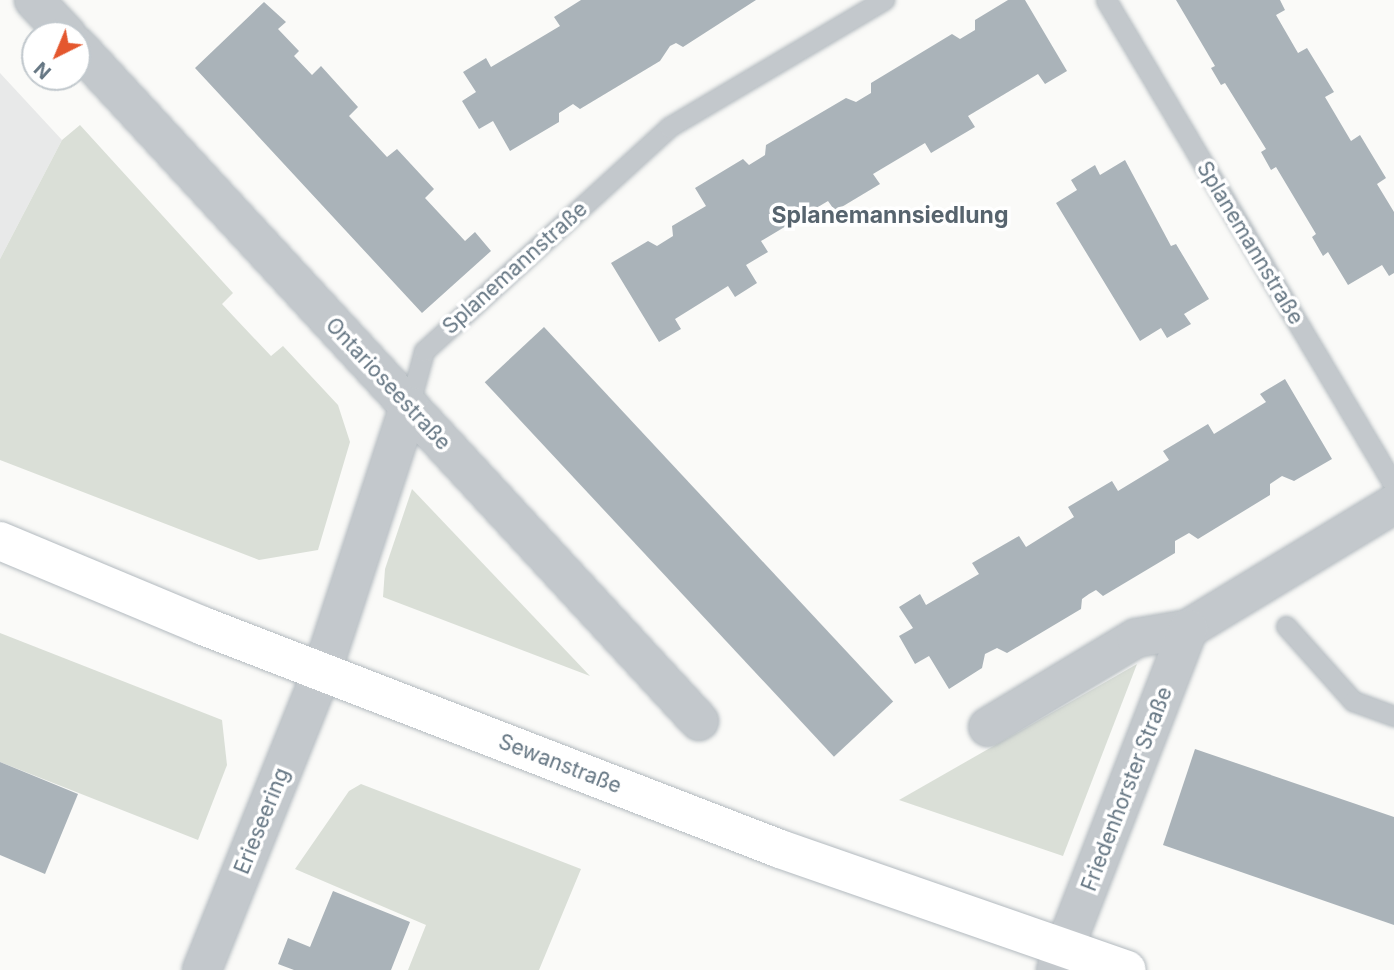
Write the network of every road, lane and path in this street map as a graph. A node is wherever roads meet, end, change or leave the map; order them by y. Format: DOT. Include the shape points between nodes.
graph roads {
  1 [pos="34,0"];
  2 [pos="884,0"];
  3 [pos="1106,0"];
  4 [pos="54,21"];
  5 [pos="91,61"];
  6 [pos="409,406"];
  7 [pos="1394,485"];
  8 [pos="1394,504"];
  9 [pos="0,541"];
  10 [pos="1286,626"];
  11 [pos="1188,629"];
  12 [pos="322,671"];
  13 [pos="1394,716"];
  14 [pos="699,721"];
  15 [pos="988,727"];
  16 [pos="1061,959"];
  17 [pos="202,970"];
  18 [pos="1127,970"];
  1 -- 4 [label="street"];
  2 -- 6 [label="lane, Splanemannstraße" via="669,127 424,351"];
  3 -- 7 [label="lane, Splanemannstraße"];
  5 -- 6 [label="street, Ontarioseestraße"];
  6 -- 12 [label="street, Splanemannstraße"];
  6 -- 14 [label="street, Ontarioseestraße"];
  8 -- 11 [label="street"];
  9 -- 12 [label="street, Sewanstraße"];
  10 -- 13 [label="lane" via="1353,701"];
  11 -- 15 [label="street" via="1136,638"];
  11 -- 16 [label="street, Friedenhorster Straße"];
  12 -- 16 [label="street, Sewanstraße"];
  12 -- 17 [label="street, Erieseering"];
  16 -- 18 [label="street, Sewanstraße"];
}
